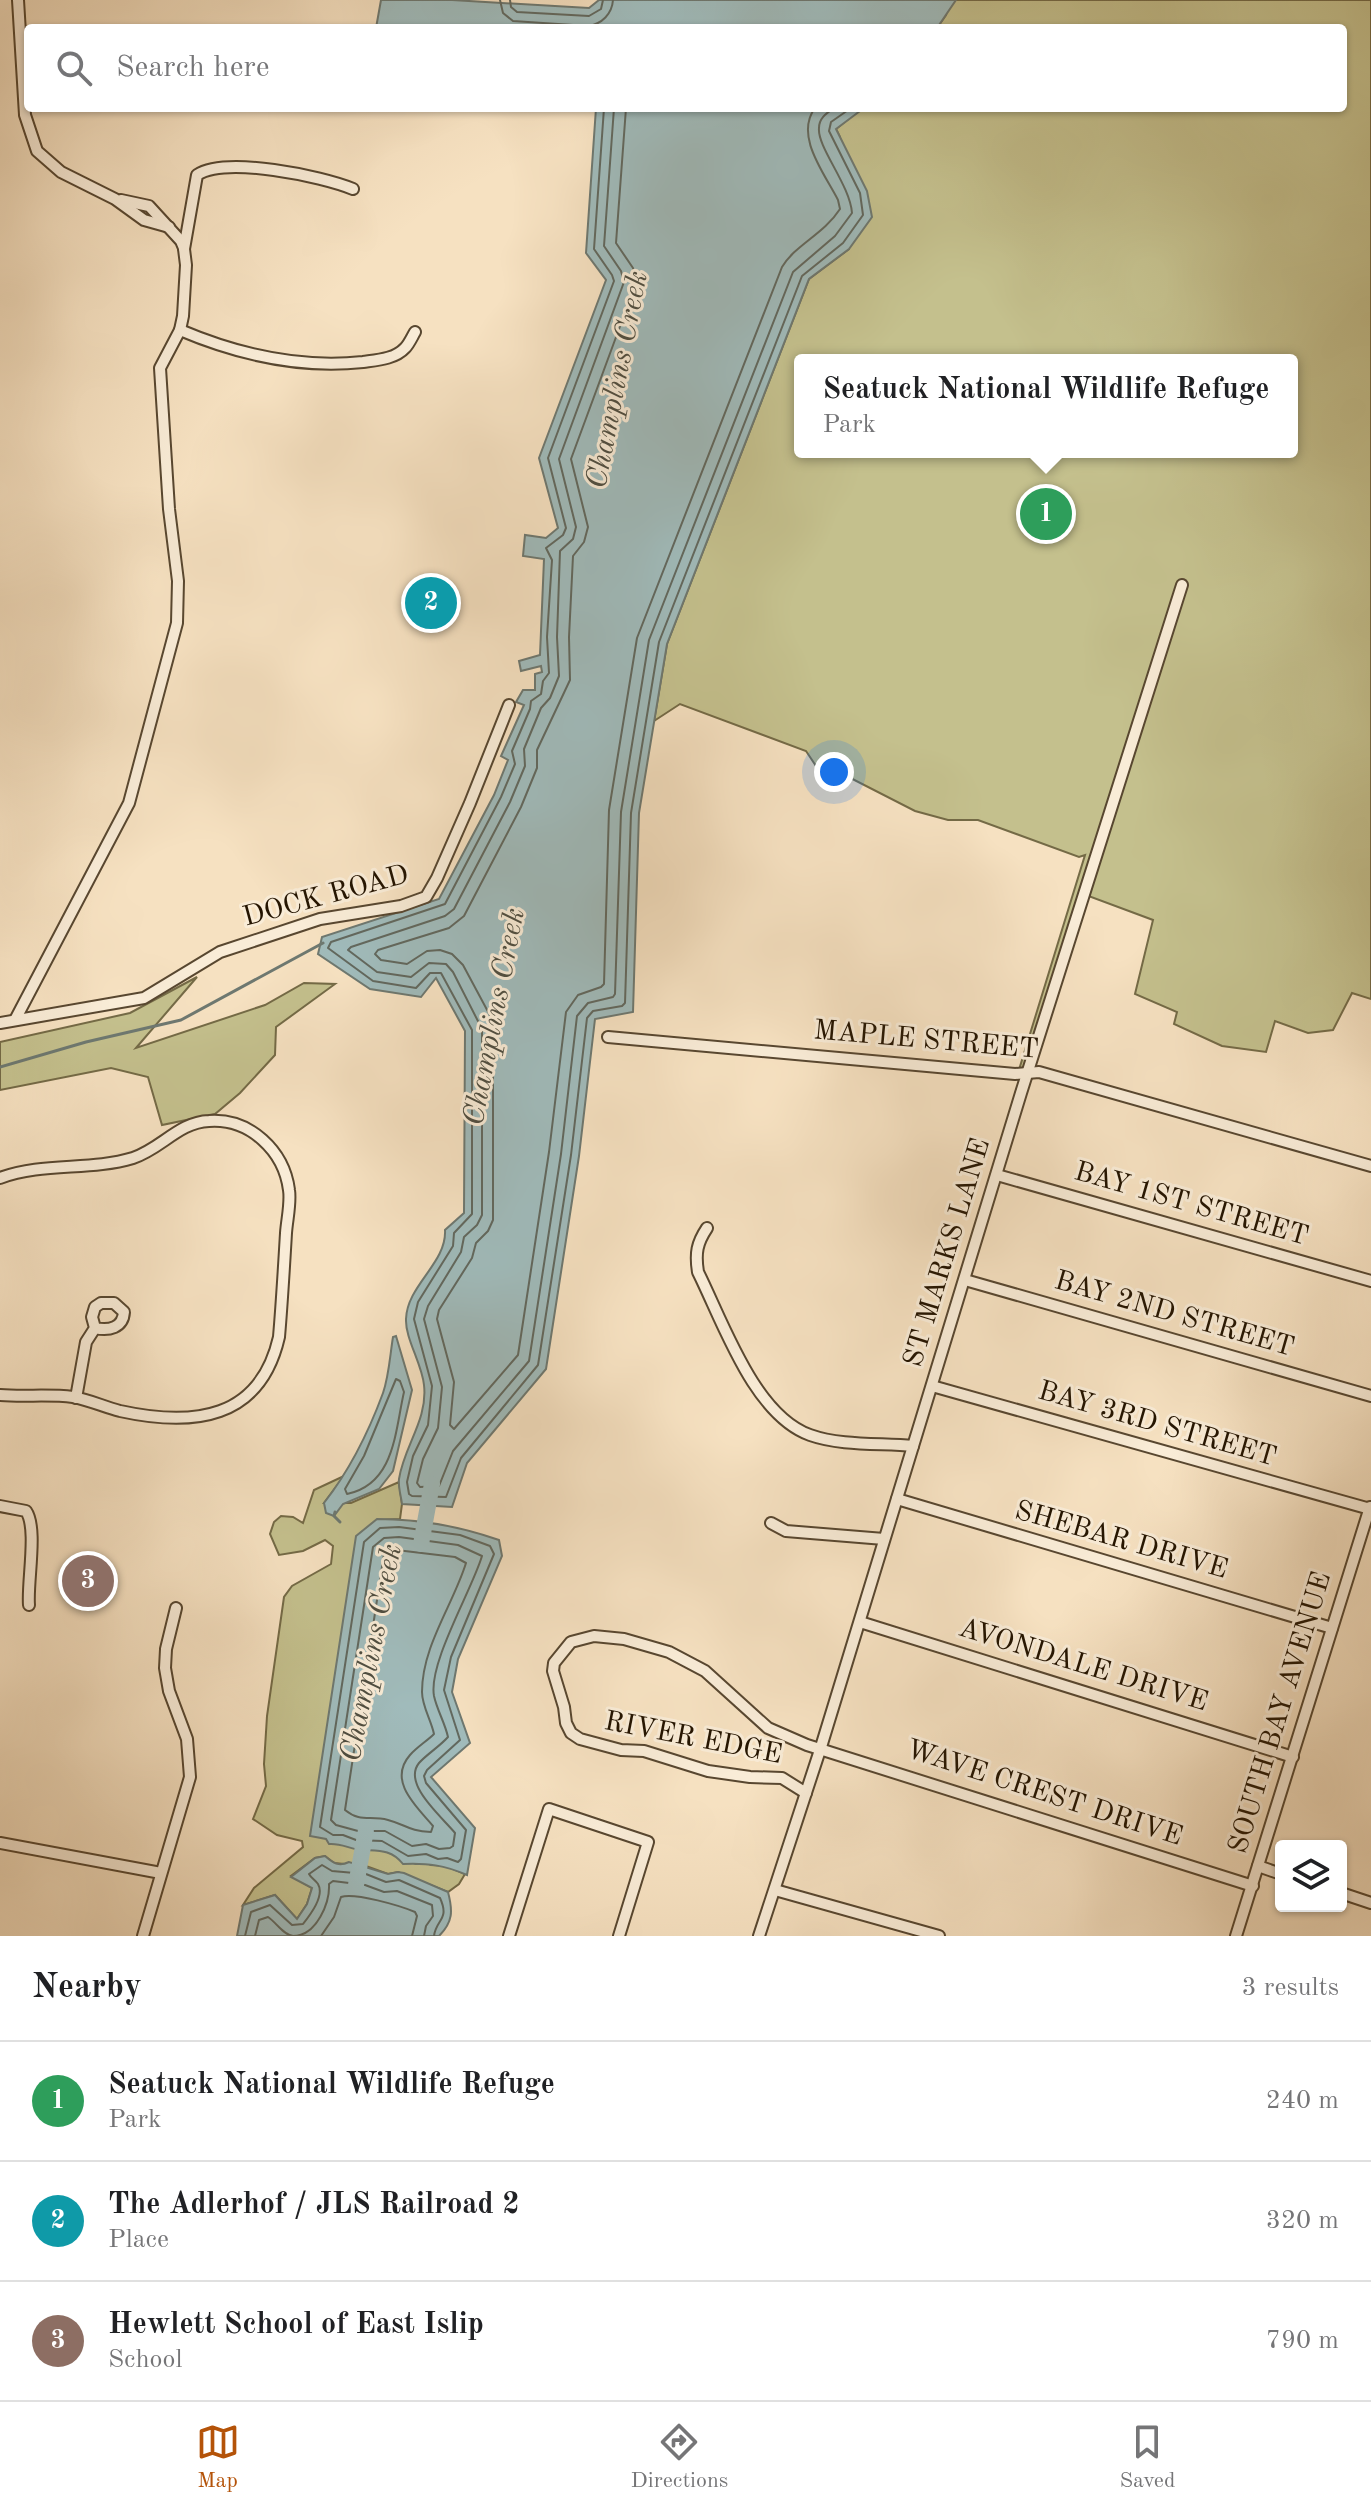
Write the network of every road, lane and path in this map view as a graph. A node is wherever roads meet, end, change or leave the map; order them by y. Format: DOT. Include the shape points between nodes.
graph roads {
  1 [pos="18,0"];
  2 [pos="24,99"];
  3 [pos="25,112"];
  4 [pos="353,189"];
  5 [pos="184,249"];
  6 [pos="180,330"];
  7 [pos="415,332"];
  8 [pos="1182,585"];
  9 [pos="509,705"];
  10 [pos="15,1020"];
  11 [pos="0,1023"];
  12 [pos="608,1037"];
  13 [pos="1028,1073"];
  14 [pos="1371,1166"];
  15 [pos="997,1175"];
  16 [pos="0,1178"];
  17 [pos="707,1228"];
  18 [pos="965,1280"];
  19 [pos="1371,1281"];
  20 [pos="95,1328"];
  21 [pos="932,1386"];
  22 [pos="0,1395"];
  23 [pos="1371,1396"];
  24 [pos="76,1398"];
  25 [pos="913,1446"];
  26 [pos="897,1499"];
  27 [pos="1,1506"];
  28 [pos="1370,1507"];
  29 [pos="771,1523"];
  30 [pos="884,1539"];
  31 [pos="29,1605"];
  32 [pos="176,1608"];
  33 [pos="860,1622"];
  34 [pos="1332,1628"];
  35 [pos="821,1747"];
  36 [pos="1293,1757"];
  37 [pos="806,1793"];
  38 [pos="0,1843"];
  39 [pos="1258,1866"];
  40 [pos="1275,1872"];
  41 [pos="161,1873"];
  42 [pos="1253,1886"];
  43 [pos="775,1890"];
  44 [pos="1347,1895"];
  45 [pos="1371,1903"];
  46 [pos="143,1936"];
  47 [pos="509,1936"];
  48 [pos="619,1936"];
  49 [pos="759,1936"];
  50 [pos="939,1936"];
  51 [pos="1236,1936"];
  1 -- 2 [label="street"];
  3 -- 5 [label="street" via="37,151 46,161 115,199 149,206"];
  4 -- 5 [label="street" via="312,176 215,168 197,175"];
  5 -- 6 [label="street"];
  6 -- 7 [label="street" via="267,359 332,365 395,355"];
  6 -- 10 [label="street" via="160,368 178,581 174,635 129,803"];
  8 -- 13 [label="street, ST MARKS LANE"];
  9 -- 10 [label="street, DOCK ROAD" via="426,897 320,919 220,952 144,998"];
  10 -- 11 [label="street, DOCK ROAD"];
  12 -- 13 [label="street, MAPLE STREET"];
  13 -- 14 [label="street, MAPLE STREET"];
  13 -- 15 [label="street, ST MARKS LANE"];
  15 -- 18 [label="street, ST MARKS LANE"];
  15 -- 19 [label="street, BAY 1ST STREET"];
  16 -- 24 [label="street" via="134,1158 187,1125 209,1120 250,1130 269,1144 283,1165 290,1192 279,1337 259,1385 219,1413 190,1419 120,1411"];
  17 -- 25 [label="street" via="695,1254 698,1272 766,1405 808,1435"];
  18 -- 21 [label="street, ST MARKS LANE"];
  18 -- 23 [label="street, BAY 2ND STREET"];
  20 -- 24 [label="street" via="86,1342"];
  21 -- 25 [label="street, ST MARKS LANE"];
  21 -- 28 [label="street, BAY 3RD STREET"];
  22 -- 24 [label="street"];
  25 -- 26 [label="street, ST MARKS LANE"];
  26 -- 30 [label="street, ST MARKS LANE"];
  26 -- 34 [label="street, SHEBAR DRIVE"];
  27 -- 31 [label="street" via="26,1511 33,1525"];
  28 -- 34 [label="street, SOUTH BAY AVENUE"];
  29 -- 30 [label="street" via="786,1531"];
  30 -- 33 [label="street, ST MARKS LANE"];
  32 -- 41 [label="street" via="165,1668 187,1739 190,1777"];
  33 -- 35 [label="street, ST MARKS LANE"];
  33 -- 36 [label="street, AVONDALE DRIVE"];
  34 -- 36 [label="street, SOUTH BAY AVENUE"];
  35 -- 37 [label="street, ST MARKS LANE"];
  35 -- 37 [label="street, RIVER EDGE" via="768,1728 705,1671 669,1652 594,1636 571,1642 554,1663 566,1723 580,1739 708,1771 782,1778"];
  35 -- 42 [label="street, WAVE CREST DRIVE"];
  36 -- 39 [label="street, SOUTH BAY AVENUE"];
  37 -- 43 [label="street, ST MARKS LANE"];
  38 -- 41 [label="street"];
  39 -- 40 [label="street"];
  39 -- 42 [label="street, SOUTH BAY AVENUE"];
  41 -- 46 [label="street"];
  42 -- 51 [label="street, SOUTH BAY AVENUE"];
  43 -- 49 [label="street, ST MARKS LANE"];
  43 -- 50 [label="street"];
  44 -- 45 [label="street"];
  47 -- 48 [label="street" via="549,1809 648,1842"];
}
